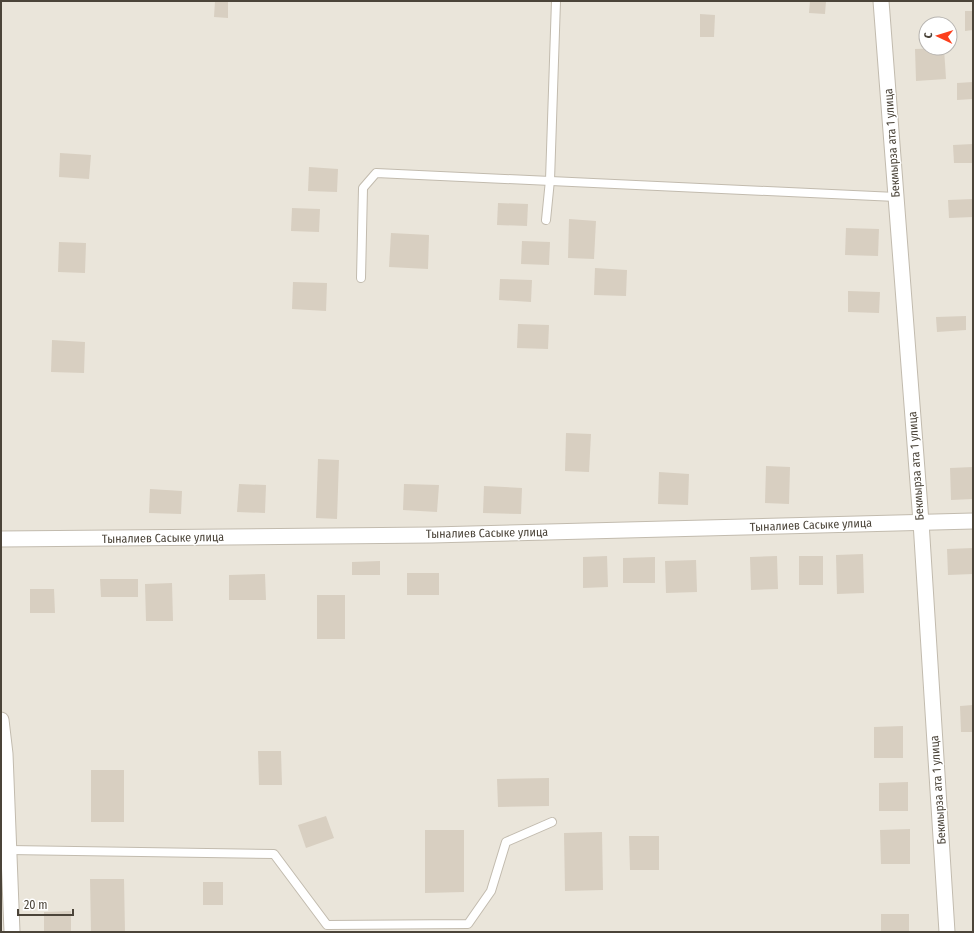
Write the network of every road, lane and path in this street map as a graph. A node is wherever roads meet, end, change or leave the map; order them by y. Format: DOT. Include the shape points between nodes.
graph roads {
  1 [pos="556,1"];
  2 [pos="882,1"];
  3 [pos="550,180"];
  4 [pos="896,197"];
  5 [pos="546,220"];
  6 [pos="361,278"];
  7 [pos="973,521"];
  8 [pos="921,522"];
  9 [pos="1,539"];
  10 [pos="1,720"];
  11 [pos="552,822"];
  12 [pos="9,850"];
  13 [pos="12,932"];
  14 [pos="947,932"];
  1 -- 3 [label="lane"];
  2 -- 4 [label="street, Бекмырза ата 1 улица"];
  3 -- 4 [label="lane"];
  3 -- 5 [label="lane"];
  3 -- 6 [label="lane" via="376,172 362,188"];
  4 -- 8 [label="street, Бекмырза ата 1 улица"];
  7 -- 8 [label="street, Тыналиев Сасыке улица"];
  8 -- 9 [label="street, Тыналиев Сасыке улица" via="432,535"];
  8 -- 14 [label="street, Бекмырза ата 1 улица"];
  10 -- 12 [label="street" via="6,754"];
  11 -- 12 [label="lane" via="506,842 491,891 468,924 327,925 274,854"];
  12 -- 13 [label="street"];
}
